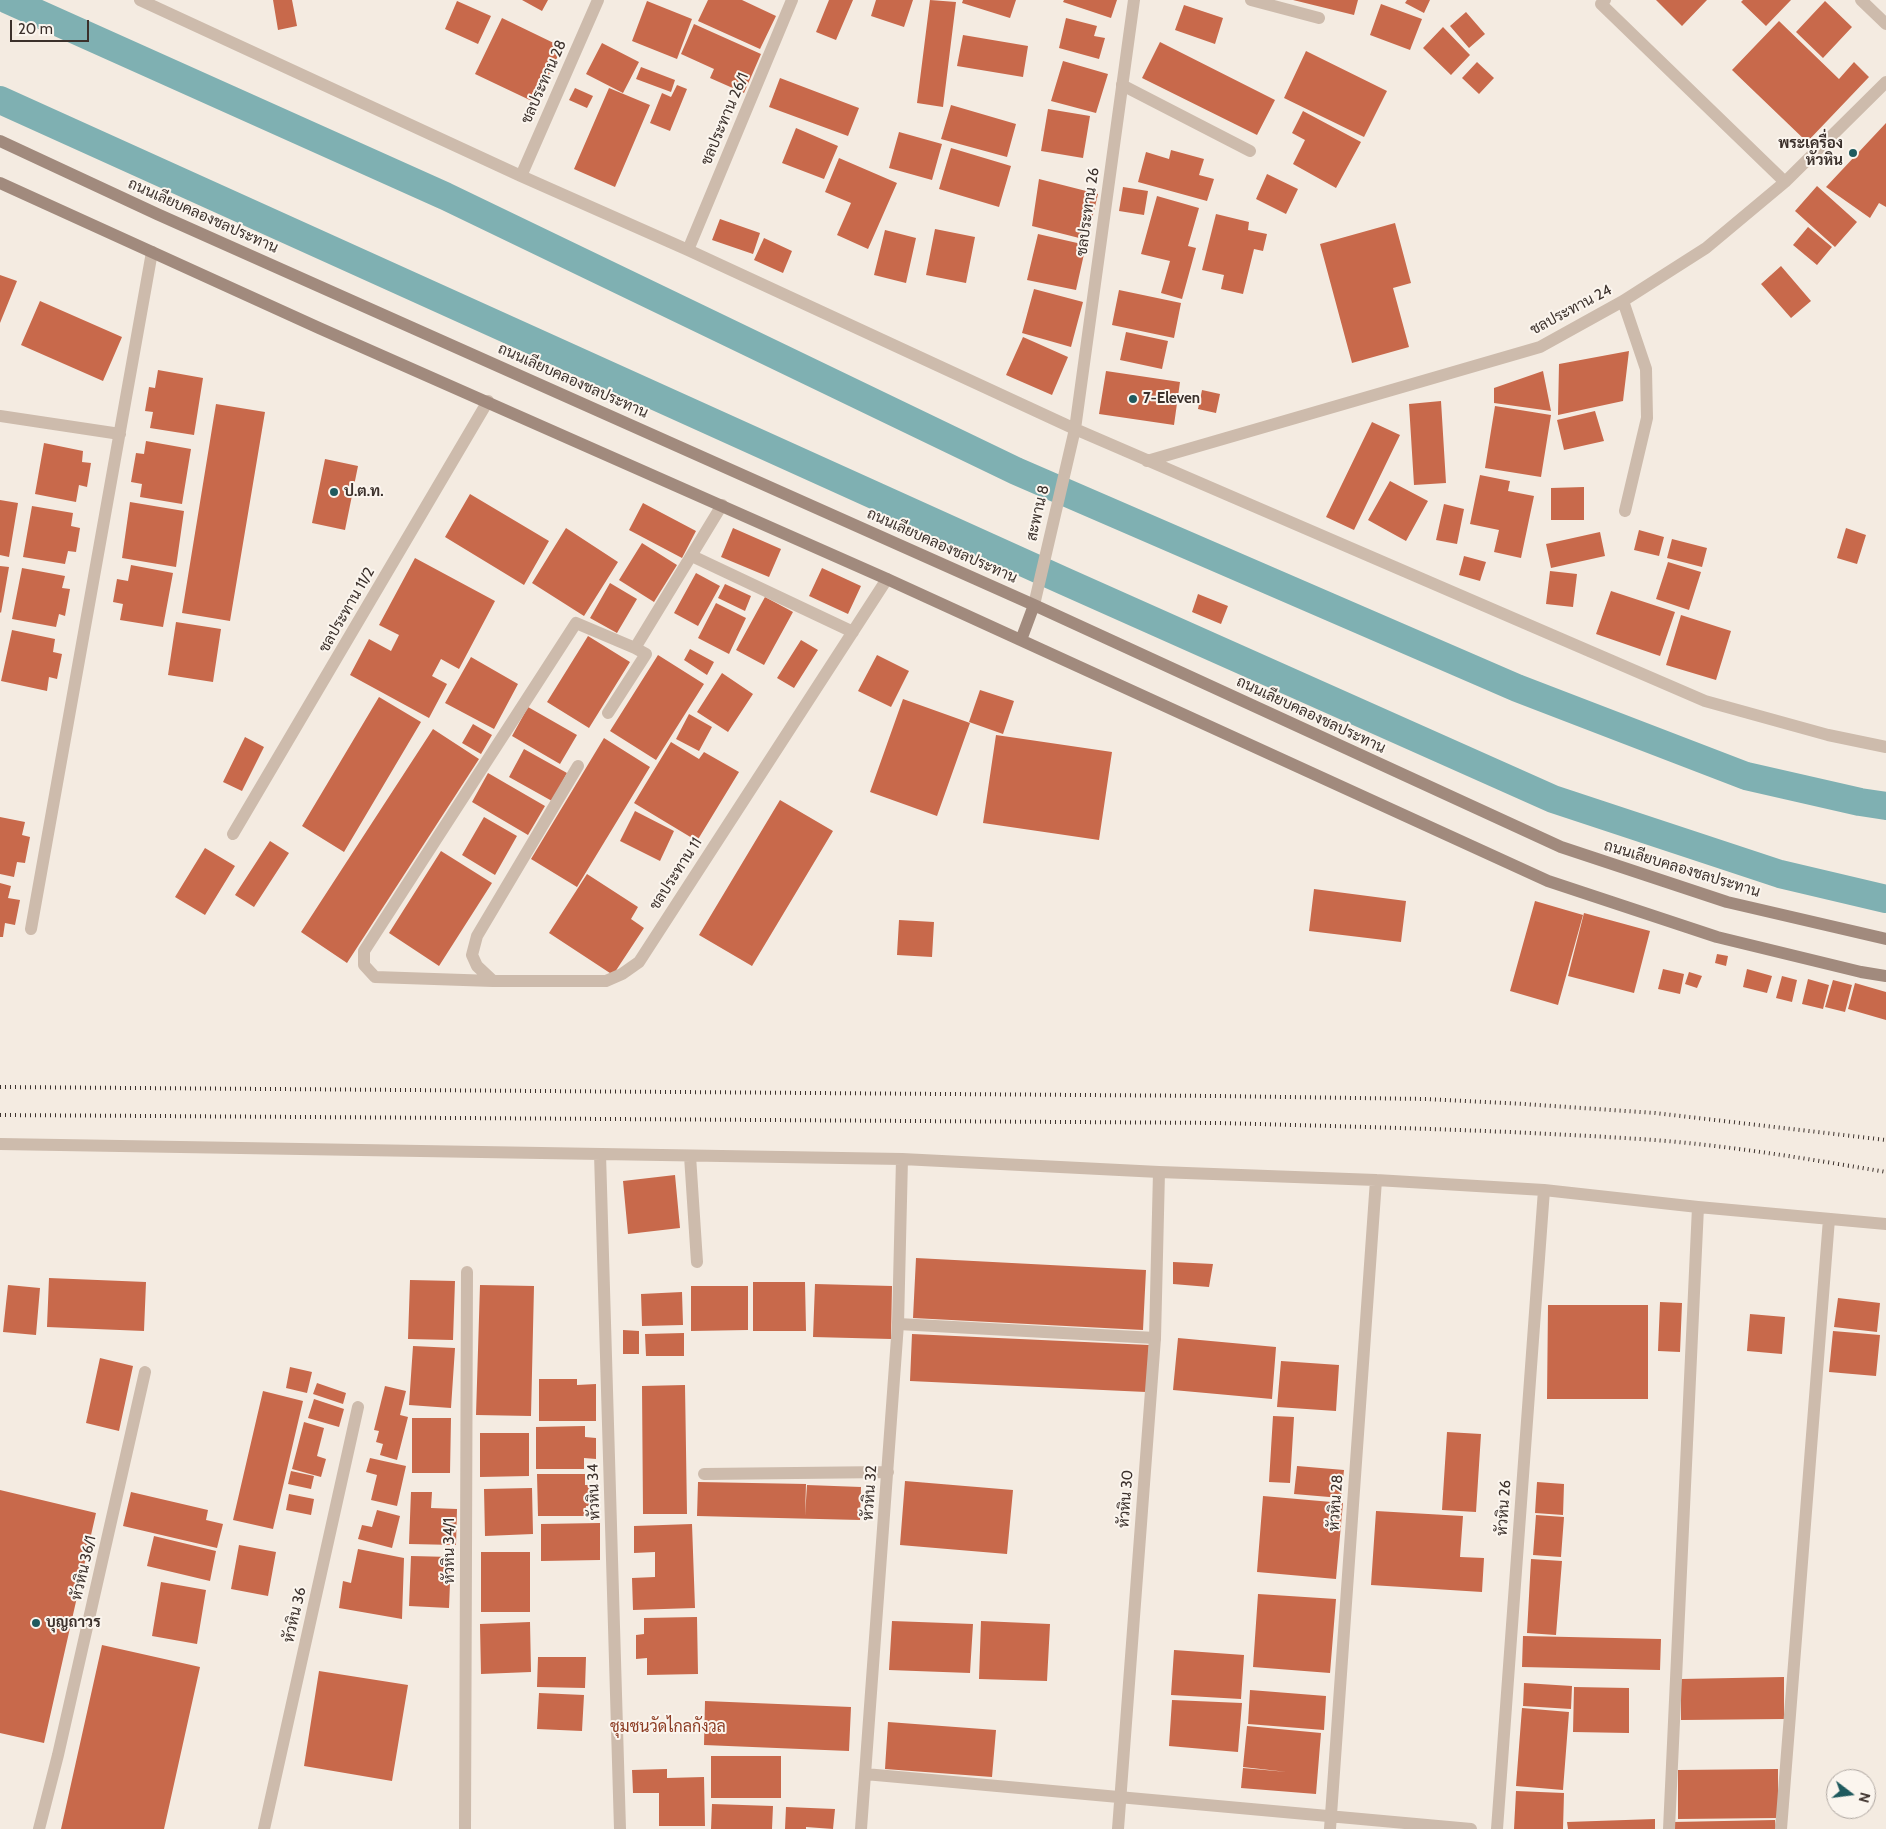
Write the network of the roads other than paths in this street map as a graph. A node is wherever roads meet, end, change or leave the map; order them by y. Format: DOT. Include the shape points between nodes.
graph roads {
  1 [pos="140,0"];
  2 [pos="598,0"];
  3 [pos="792,0"];
  4 [pos="1134,0"];
  5 [pos="1251,0"];
  6 [pos="1605,0"];
  7 [pos="1861,0"];
  8 [pos="1319,18"];
  9 [pos="1886,24"];
  10 [pos="1886,82"];
  11 [pos="1122,85"];
  12 [pos="0,141"];
  13 [pos="1250,151"];
  14 [pos="521,176"];
  15 [pos="1785,182"];
  16 [pos="0,183"];
  17 [pos="688,250"];
  18 [pos="152,252"];
  19 [pos="1623,302"];
  20 [pos="488,402"];
  21 [pos="0,416"];
  22 [pos="1074,429"];
  23 [pos="120,434"];
  24 [pos="1147,461"];
  25 [pos="722,505"];
  26 [pos="1625,511"];
  27 [pos="692,556"];
  28 [pos="887,579"];
  29 [pos="1034,605"];
  30 [pos="853,632"];
  31 [pos="1021,640"];
  32 [pos="635,648"];
  33 [pos="608,712"];
  34 [pos="1886,747"];
  35 [pos="578,766"];
  36 [pos="233,834"];
  37 [pos="31,930"];
  38 [pos="1886,939"];
  39 [pos="1886,976"];
  40 [pos="493,981"];
  41 [pos="0,1144"];
  42 [pos="600,1154"];
  43 [pos="690,1156"];
  44 [pos="902,1159"];
  45 [pos="1159,1172"];
  46 [pos="1376,1180"];
  47 [pos="1544,1190"];
  48 [pos="1698,1207"];
  49 [pos="1829,1219"];
  50 [pos="1886,1224"];
  51 [pos="697,1262"];
  52 [pos="467,1272"];
  53 [pos="898,1324"];
  54 [pos="1155,1338"];
  55 [pos="145,1372"];
  56 [pos="358,1408"];
  57 [pos="888,1472"];
  58 [pos="704,1474"];
  59 [pos="865,1774"];
  60 [pos="1120,1796"];
  61 [pos="1330,1816"];
  62 [pos="39,1829"];
  63 [pos="264,1829"];
  64 [pos="465,1829"];
  65 [pos="620,1829"];
  66 [pos="861,1829"];
  67 [pos="1118,1829"];
  68 [pos="1330,1829"];
  69 [pos="1471,1829"];
  70 [pos="1497,1829"];
  71 [pos="1669,1829"];
  72 [pos="1781,1829"];
  1 -- 14 [label="street"];
  2 -- 14 [label="street, ชลประทาน 28"];
  3 -- 17 [label="street, ชลประทาน 26/1"];
  4 -- 11 [label="street, ชลประทาน 26"];
  5 -- 8 [label="street"];
  6 -- 15 [label="street" via="1601,4"];
  7 -- 9 [label="street"];
  10 -- 15 [label="street, ชลประทาน 24"];
  11 -- 13 [label="street"];
  11 -- 22 [label="street, ชลประทาน 26"];
  12 -- 29 [label="street, ถนนเลียบคลองชลประทาน"];
  14 -- 17 [label="street"];
  15 -- 19 [label="street, ชลประทาน 24" via="1706,248"];
  16 -- 18 [label="street"];
  17 -- 22 [label="street"];
  18 -- 20 [label="street"];
  18 -- 23 [label="street"];
  19 -- 24 [label="street, ชลประทาน 24" via="1540,347"];
  19 -- 26 [label="street" via="1646,369 1647,418"];
  20 -- 25 [label="street"];
  20 -- 36 [label="street, ชลประทาน 11/2"];
  21 -- 23 [label="street"];
  22 -- 24 [label="street"];
  22 -- 29 [label="street, สะพาน 8"];
  23 -- 37 [label="street"];
  24 -- 34 [label="street" via="1705,701 1828,735"];
  25 -- 27 [label="street"];
  25 -- 28 [label="street"];
  27 -- 30 [label="street"];
  27 -- 32 [label="street"];
  28 -- 30 [label="street, ชลประทาน 11"];
  28 -- 31 [label="street"];
  29 -- 31 [label="street"];
  29 -- 38 [label="street, ถนนเลียบคลองชลประทาน" via="1561,848 1727,902"];
  30 -- 40 [label="street, ชลประทาน 11" via="639,962 606,981"];
  31 -- 39 [label="street" via="1548,882 1717,937"];
  32 -- 33 [label="street" via="646,654"];
  32 -- 40 [label="street, ชลประทาน 11" via="576,623 364,951 364,965 375,977"];
  35 -- 40 [label="street" via="477,936 472,955 477,966"];
  41 -- 42 [label="street"];
  42 -- 43 [label="street"];
  42 -- 65 [label="street, หัวหิน 34"];
  43 -- 44 [label="street"];
  43 -- 51 [label="street"];
  44 -- 45 [label="street"];
  44 -- 53 [label="street, หัวหิน 32"];
  45 -- 46 [label="street"];
  45 -- 54 [label="street, หัวหิน 30"];
  46 -- 47 [label="street"];
  46 -- 61 [label="street, หัวหิน 28"];
  47 -- 48 [label="street"];
  47 -- 70 [label="street, หัวหิน 26"];
  48 -- 49 [label="street"];
  48 -- 71 [label="street"];
  49 -- 50 [label="street"];
  49 -- 72 [label="street"];
  52 -- 64 [label="street, หัวหิน 34/1"];
  53 -- 54 [label="street"];
  53 -- 57 [label="street, หัวหิน 32"];
  54 -- 60 [label="street, หัวหิน 30"];
  55 -- 62 [label="street, หัวหิน 36/1"];
  56 -- 63 [label="street, หัวหิน 36"];
  57 -- 58 [label="street"];
  57 -- 59 [label="street, หัวหิน 32"];
  59 -- 60 [label="street"];
  59 -- 66 [label="street, หัวหิน 32"];
  60 -- 61 [label="street"];
  60 -- 67 [label="street, หัวหิน 30"];
  61 -- 68 [label="street, หัวหิน 28"];
  61 -- 69 [label="street"];
}
